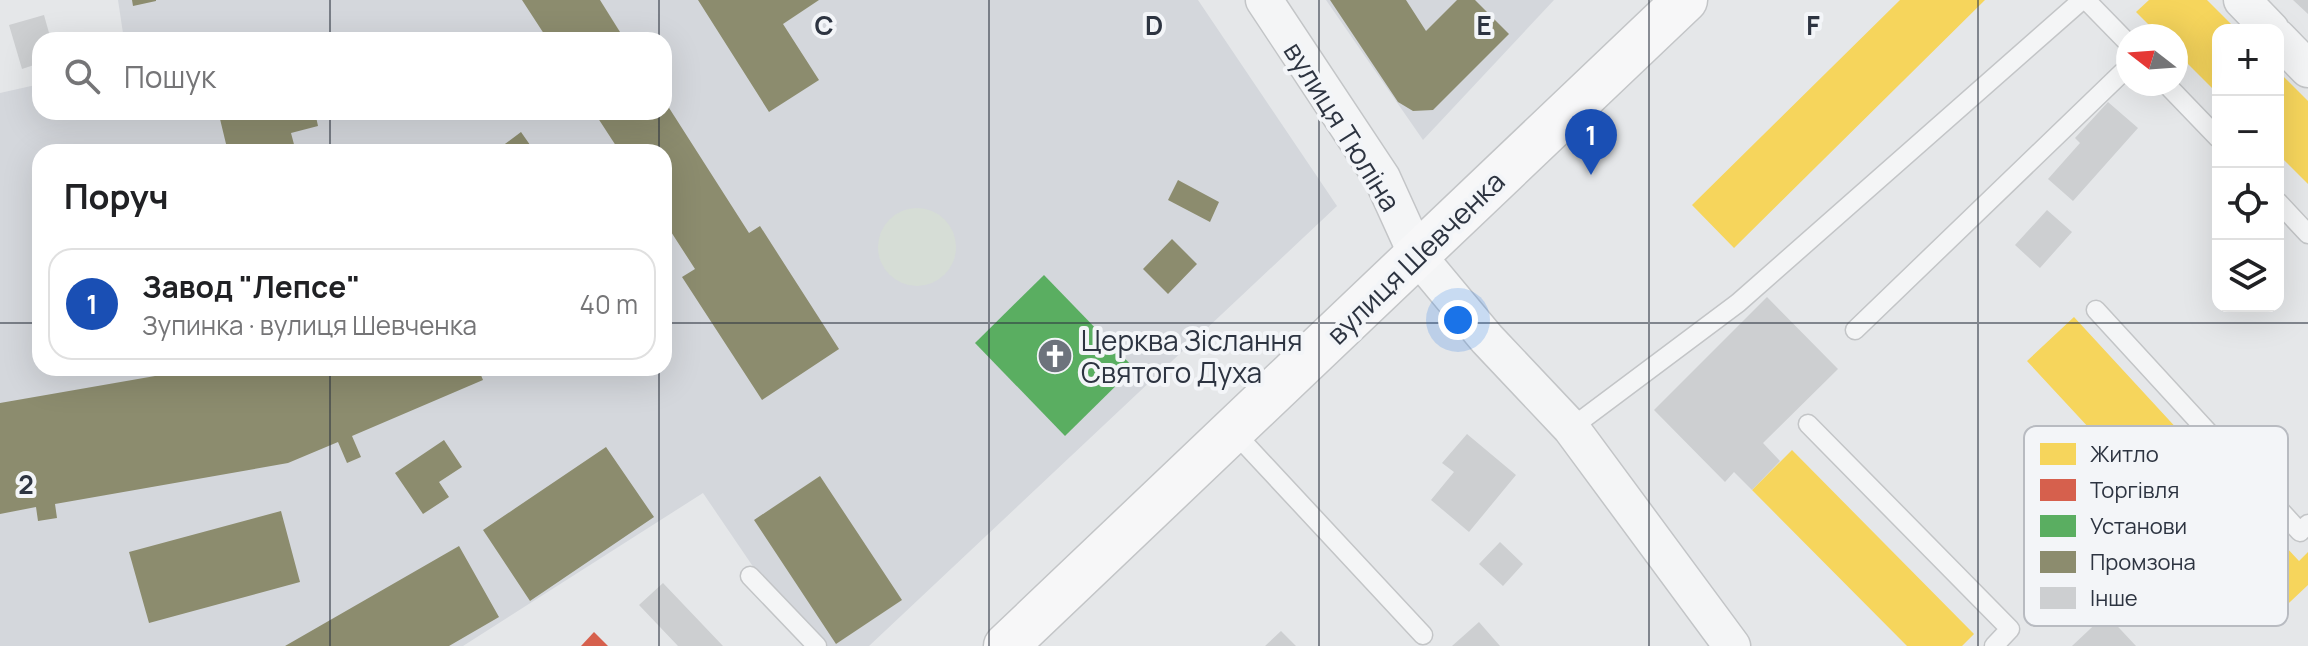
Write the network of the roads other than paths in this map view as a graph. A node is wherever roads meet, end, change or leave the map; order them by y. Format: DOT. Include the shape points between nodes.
graph roads {
  1 [pos="1264,0"];
  2 [pos="1685,0"];
  3 [pos="2084,0"];
  4 [pos="2242,0"];
  5 [pos="2265,24"];
  6 [pos="2116,31"];
  7 [pos="2284,44"];
  8 [pos="2308,69"];
  9 [pos="2116,79"];
  10 [pos="2178,96"];
  11 [pos="2212,132"];
  12 [pos="2284,208"];
  13 [pos="2308,234"];
  14 [pos="1417,255"];
  15 [pos="2096,310"];
  16 [pos="1855,330"];
  17 [pos="1808,424"];
  18 [pos="2203,426"];
  19 [pos="1571,428"];
  20 [pos="1233,431"];
  21 [pos="2288,519"];
  22 [pos="2308,524"];
  23 [pos="750,576"];
  24 [pos="1423,635"];
  25 [pos="817,646"];
  26 [pos="1006,646"];
  27 [pos="1732,646"];
  28 [pos="1994,646"];
  1 -- 14 [label="street, вулиця Тюліна" via="1382,178"];
  2 -- 14 [label="main road, вулиця Шевченка"];
  3 -- 6 [label="lane"];
  3 -- 19 [label="lane" via="1738,303"];
  4 -- 5 [label="street"];
  7 -- 8 [label="street"];
  9 -- 16 [label="lane"];
  10 -- 11 [label="lane"];
  12 -- 13 [label="lane"];
  14 -- 19 [label="street, вулиця Тюліна"];
  14 -- 20 [label="main road, вулиця Шевченка"];
  15 -- 18 [label="lane"];
  17 -- 28 [label="lane" via="2010,629"];
  19 -- 27 [label="street, вулиця Тюліна"];
  20 -- 24 [label="lane"];
  20 -- 26 [label="main road, вулиця Шевченка"];
  21 -- 22 [label="lane" via="2300,532"];
  23 -- 25 [label="lane"];
}
